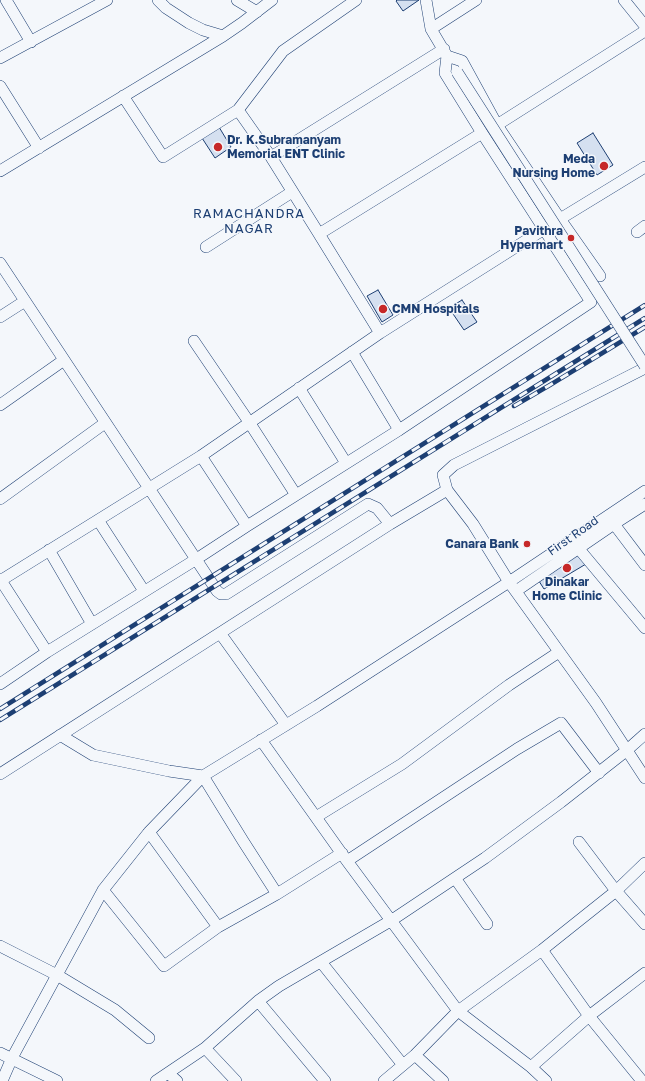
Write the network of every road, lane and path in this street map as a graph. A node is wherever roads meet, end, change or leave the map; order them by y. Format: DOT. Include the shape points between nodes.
graph roads {
  1 [pos="6,0"];
  2 [pos="107,0"];
  3 [pos="158,0"];
  4 [pos="236,0"];
  5 [pos="272,0"];
  6 [pos="356,0"];
  7 [pos="426,0"];
  8 [pos="476,0"];
  9 [pos="624,0"];
  10 [pos="257,12"];
  11 [pos="645,26"];
  12 [pos="431,29"];
  13 [pos="645,31"];
  14 [pos="223,36"];
  15 [pos="31,42"];
  16 [pos="446,52"];
  17 [pos="0,58"];
  18 [pos="0,86"];
  19 [pos="123,96"];
  20 [pos="238,110"];
  21 [pos="497,125"];
  22 [pos="482,132"];
  23 [pos="39,148"];
  24 [pos="271,157"];
  25 [pos="645,168"];
  26 [pos="0,171"];
  27 [pos="292,192"];
  28 [pos="560,219"];
  29 [pos="545,229"];
  30 [pos="318,234"];
  31 [pos="206,247"];
  32 [pos="0,263"];
  33 [pos="600,276"];
  34 [pos="25,301"];
  35 [pos="0,317"];
  36 [pos="380,333"];
  37 [pos="194,341"];
  38 [pos="352,352"];
  39 [pos="64,360"];
  40 [pos="645,367"];
  41 [pos="299,388"];
  42 [pos="0,404"];
  43 [pos="249,422"];
  44 [pos="105,423"];
  45 [pos="399,430"];
  46 [pos="200,456"];
  47 [pos="346,463"];
  48 [pos="148,489"];
  49 [pos="447,490"];
  50 [pos="645,491"];
  51 [pos="296,495"];
  52 [pos="0,499"];
  53 [pos="645,504"];
  54 [pos="98,520"];
  55 [pos="390,524"];
  56 [pos="614,524"];
  57 [pos="247,526"];
  58 [pos="579,549"];
  59 [pos="49,550"];
  60 [pos="195,560"];
  61 [pos="645,565"];
  62 [pos="0,580"];
  63 [pos="513,586"];
  64 [pos="144,591"];
  65 [pos="92,624"];
  66 [pos="645,628"];
  67 [pos="220,633"];
  68 [pos="47,652"];
  69 [pos="560,652"];
  70 [pos="0,684"];
  71 [pos="286,725"];
  72 [pos="645,734"];
  73 [pos="60,735"];
  74 [pos="261,740"];
  75 [pos="626,751"];
  76 [pos="598,773"];
  77 [pos="0,774"];
  78 [pos="203,776"];
  79 [pos="645,778"];
  80 [pos="316,816"];
  81 [pos="149,832"];
  82 [pos="579,842"];
  83 [pos="345,857"];
  84 [pos="645,863"];
  85 [pos="455,878"];
  86 [pos="103,890"];
  87 [pos="616,891"];
  88 [pos="277,894"];
  89 [pos="392,920"];
  90 [pos="487,924"];
  91 [pos="645,924"];
  92 [pos="218,928"];
  93 [pos="0,946"];
  94 [pos="542,950"];
  95 [pos="321,962"];
  96 [pos="645,973"];
  97 [pos="58,975"];
  98 [pos="258,1001"];
  99 [pos="458,1011"];
  100 [pos="589,1016"];
  101 [pos="149,1038"];
  102 [pos="205,1048"];
  103 [pos="0,1053"];
  104 [pos="415,1055"];
  105 [pos="12,1058"];
  106 [pos="403,1065"];
  107 [pos="531,1067"];
  108 [pos="168,1073"];
  109 [pos="2,1081"];
  110 [pos="57,1081"];
  111 [pos="156,1081"];
  112 [pos="177,1081"];
  113 [pos="236,1081"];
  114 [pos="325,1081"];
  115 [pos="384,1081"];
  116 [pos="443,1081"];
  117 [pos="546,1081"];
  118 [pos="642,1081"];
  1 -- 15 [label="street"];
  2 -- 15 [label="street"];
  3 -- 14 [label="street" via="189,23"];
  4 -- 10 [label="street"];
  5 -- 10 [label="street"];
  6 -- 20 [label="street" via="283,51"];
  7 -- 12 [label="street"];
  8 -- 12 [label="street"];
  9 -- 11 [label="street"];
  10 -- 14 [label="street"];
  12 -- 16 [label="street"];
  13 -- 21 [label="street"];
  14 -- 19 [label="street"];
  15 -- 17 [label="street"];
  16 -- 21 [label="street" via="462,61"];
  16 -- 22 [label="street" via="445,72"];
  16 -- 24 [label="street"];
  16 -- 40 [label="street, bridge"];
  18 -- 23 [label="street"];
  19 -- 20 [label="street" via="163,157"];
  19 -- 23 [label="street"];
  20 -- 24 [label="street"];
  21 -- 28 [label="street"];
  22 -- 29 [label="street"];
  22 -- 30 [label="street"];
  23 -- 26 [label="street"];
  24 -- 27 [label="street"];
  25 -- 28 [label="street"];
  27 -- 30 [label="street"];
  27 -- 31 [label="street"];
  28 -- 29 [label="street"];
  28 -- 33 [label="street"];
  29 -- 36 [label="street"];
  29 -- 45 [label="street" via="591,302"];
  30 -- 36 [label="street"];
  32 -- 34 [label="street"];
  34 -- 35 [label="street"];
  34 -- 39 [label="street"];
  36 -- 38 [label="street"];
  37 -- 43 [label="street"];
  38 -- 41 [label="street"];
  38 -- 45 [label="street"];
  39 -- 42 [label="street"];
  39 -- 44 [label="street"];
  40 -- 49 [label="street" via="454,465 443,475"];
  41 -- 43 [label="street"];
  41 -- 47 [label="street"];
  43 -- 46 [label="street"];
  43 -- 51 [label="street"];
  44 -- 48 [label="street"];
  44 -- 52 [label="street"];
  45 -- 47 [label="street"];
  46 -- 48 [label="street"];
  46 -- 57 [label="street"];
  47 -- 51 [label="street"];
  48 -- 54 [label="street"];
  48 -- 60 [label="street"];
  49 -- 55 [label="street"];
  49 -- 63 [label="street" via="473,524"];
  50 -- 63 [label="street" via="530,567"];
  51 -- 57 [label="street"];
  53 -- 56 [label="street, First Road"];
  54 -- 59 [label="street"];
  54 -- 64 [label="street"];
  55 -- 60 [label="street" via="377,508 368,504 226,594 217,591"];
  55 -- 67 [label="street"];
  56 -- 58 [label="street, First Road"];
  56 -- 61 [label="street"];
  57 -- 60 [label="street"];
  58 -- 63 [label="street, First Road"];
  58 -- 66 [label="street"];
  59 -- 62 [label="street"];
  59 -- 65 [label="street"];
  60 -- 64 [label="street"];
  62 -- 68 [label="street"];
  63 -- 69 [label="street"];
  63 -- 71 [label="street"];
  64 -- 65 [label="street"];
  65 -- 68 [label="street"];
  67 -- 71 [label="street"];
  67 -- 73 [label="street"];
  68 -- 70 [label="street"];
  69 -- 75 [label="street"];
  69 -- 80 [label="street" via="509,685 402,764"];
  71 -- 74 [label="street"];
  72 -- 75 [label="street"];
  73 -- 77 [label="street"];
  73 -- 78 [label="street" via="93,755"];
  74 -- 78 [label="street"];
  74 -- 80 [label="street"];
  75 -- 76 [label="street"];
  75 -- 79 [label="street"];
  76 -- 83 [label="street" via="561,723"];
  76 -- 85 [label="street"];
  78 -- 81 [label="street"];
  78 -- 88 [label="street"];
  80 -- 83 [label="street"];
  81 -- 86 [label="street"];
  81 -- 92 [label="street"];
  82 -- 87 [label="street"];
  83 -- 88 [label="street"];
  83 -- 89 [label="street"];
  84 -- 87 [label="street"];
  85 -- 89 [label="street"];
  85 -- 90 [label="street"];
  86 -- 92 [label="street" via="164,966"];
  86 -- 97 [label="street"];
  87 -- 91 [label="street"];
  87 -- 94 [label="street"];
  88 -- 92 [label="street"];
  89 -- 95 [label="street"];
  89 -- 99 [label="street"];
  93 -- 97 [label="street"];
  94 -- 99 [label="street"];
  94 -- 100 [label="street"];
  95 -- 98 [label="street"];
  95 -- 106 [label="street"];
  96 -- 100 [label="street"];
  97 -- 101 [label="street" via="115,1010"];
  97 -- 105 [label="street"];
  98 -- 102 [label="street"];
  98 -- 114 [label="street"];
  99 -- 104 [label="street"];
  99 -- 107 [label="street"];
  100 -- 107 [label="street"];
  100 -- 118 [label="street"];
  102 -- 108 [label="street"];
  102 -- 113 [label="street"];
  103 -- 105 [label="street"];
  104 -- 106 [label="street"];
  104 -- 116 [label="street"];
  105 -- 109 [label="street"];
  105 -- 110 [label="street"];
  106 -- 115 [label="street"];
  107 -- 117 [label="street"];
  108 -- 111 [label="street"];
  108 -- 112 [label="street"];
}
